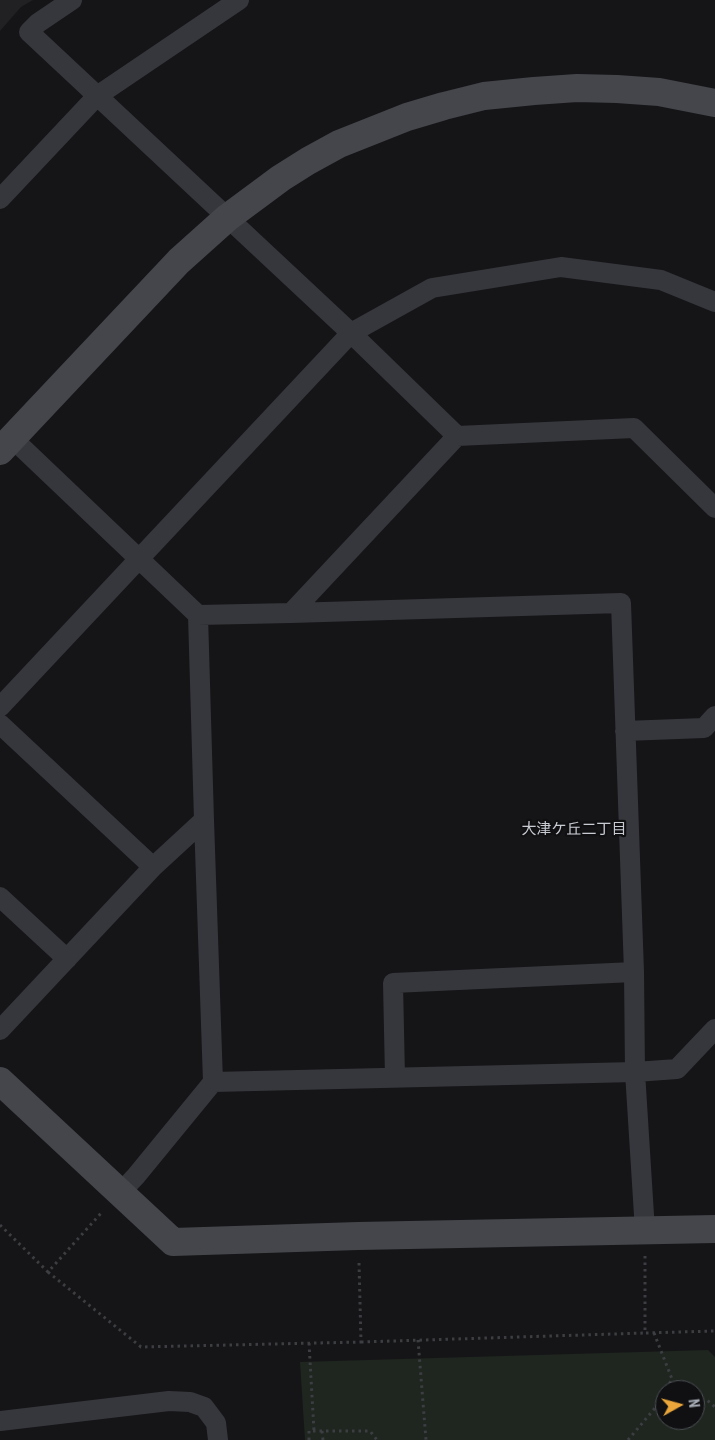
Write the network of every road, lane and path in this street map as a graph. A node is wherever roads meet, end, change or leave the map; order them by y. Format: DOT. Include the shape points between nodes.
graph roads {
  1 [pos="72,0"];
  2 [pos="239,0"];
  3 [pos="98,96"];
  4 [pos="715,103"];
  5 [pos="0,199"];
  6 [pos="227,218"];
  7 [pos="715,302"];
  8 [pos="351,333"];
  9 [pos="457,436"];
  10 [pos="4,439"];
  11 [pos="715,508"];
  12 [pos="139,558"];
  13 [pos="290,613"];
  14 [pos="198,616"];
  15 [pos="0,708"];
  16 [pos="0,724"];
  17 [pos="711,728"];
  18 [pos="625,731"];
  19 [pos="204,820"];
  20 [pos="153,867"];
  21 [pos="0,897"];
  22 [pos="66,959"];
  23 [pos="634,972"];
  24 [pos="715,1029"];
  25 [pos="0,1030"];
  26 [pos="635,1072"];
  27 [pos="395,1077"];
  28 [pos="0,1081"];
  29 [pos="213,1082"];
  30 [pos="120,1193"];
  31 [pos="0,1225"];
  32 [pos="715,1229"];
  33 [pos="645,1230"];
  34 [pos="358,1236"];
  35 [pos="48,1272"];
  36 [pos="715,1331"];
  37 [pos="654,1332"];
  38 [pos="645,1333"];
  39 [pos="418,1340"];
  40 [pos="361,1342"];
  41 [pos="309,1343"];
  42 [pos="671,1380"];
  43 [pos="705,1400"];
  44 [pos="715,1407"];
  45 [pos="655,1409"];
  46 [pos="0,1421"];
  47 [pos="314,1431"];
  48 [pos="322,1431"];
  49 [pos="218,1440"];
  50 [pos="309,1440"];
  51 [pos="323,1440"];
  52 [pos="376,1440"];
  53 [pos="426,1440"];
  54 [pos="628,1440"];
  1 -- 3 [label="street" via="30,32"];
  2 -- 3 [label="street"];
  3 -- 5 [label="street"];
  3 -- 6 [label="street"];
  4 -- 6 [label="street" via="617,88 534,90 484,96 407,117 339,144 294,170"];
  6 -- 8 [label="street"];
  6 -- 10 [label="street" via="179,261"];
  7 -- 8 [label="street" via="661,280 561,267 432,288"];
  8 -- 9 [label="street"];
  8 -- 12 [label="street"];
  9 -- 11 [label="street" via="634,428"];
  9 -- 13 [label="street"];
  10 -- 12 [label="street"];
  12 -- 14 [label="street"];
  12 -- 15 [label="street"];
  13 -- 14 [label="street"];
  13 -- 18 [label="street" via="621,603"];
  14 -- 19 [label="street"];
  16 -- 20 [label="street"];
  17 -- 18 [label="street"];
  18 -- 23 [label="street"];
  19 -- 20 [label="street"];
  19 -- 29 [label="street"];
  20 -- 22 [label="street"];
  21 -- 22 [label="street"];
  22 -- 25 [label="street"];
  23 -- 26 [label="street"];
  23 -- 27 [label="street" via="393,983"];
  24 -- 26 [label="street" via="677,1069"];
  26 -- 27 [label="street"];
  26 -- 33 [label="street"];
  27 -- 29 [label="street"];
  28 -- 30 [label="street"];
  29 -- 30 [label="street"];
  30 -- 34 [label="street" via="173,1242"];
  30 -- 35 [label="path"];
  31 -- 35 [label="path"];
  32 -- 33 [label="street"];
  33 -- 34 [label="street"];
  33 -- 38 [label="path"];
  34 -- 40 [label="path"];
  35 -- 41 [label="path" via="141,1347"];
  36 -- 37 [label="path"];
  37 -- 38 [label="path"];
  37 -- 42 [label="path"];
  38 -- 39 [label="path"];
  39 -- 40 [label="path"];
  39 -- 53 [label="path"];
  40 -- 41 [label="path"];
  41 -- 47 [label="path"];
  43 -- 44 [label="path"];
  45 -- 54 [label="path"];
  46 -- 49 [label="street" via="169,1401 190,1402 204,1407 216,1424"];
  47 -- 48 [label="path"];
  47 -- 50 [label="path" via="309,1431"];
  48 -- 51 [label="path"];
  48 -- 52 [label="path" via="370,1431"];
}
